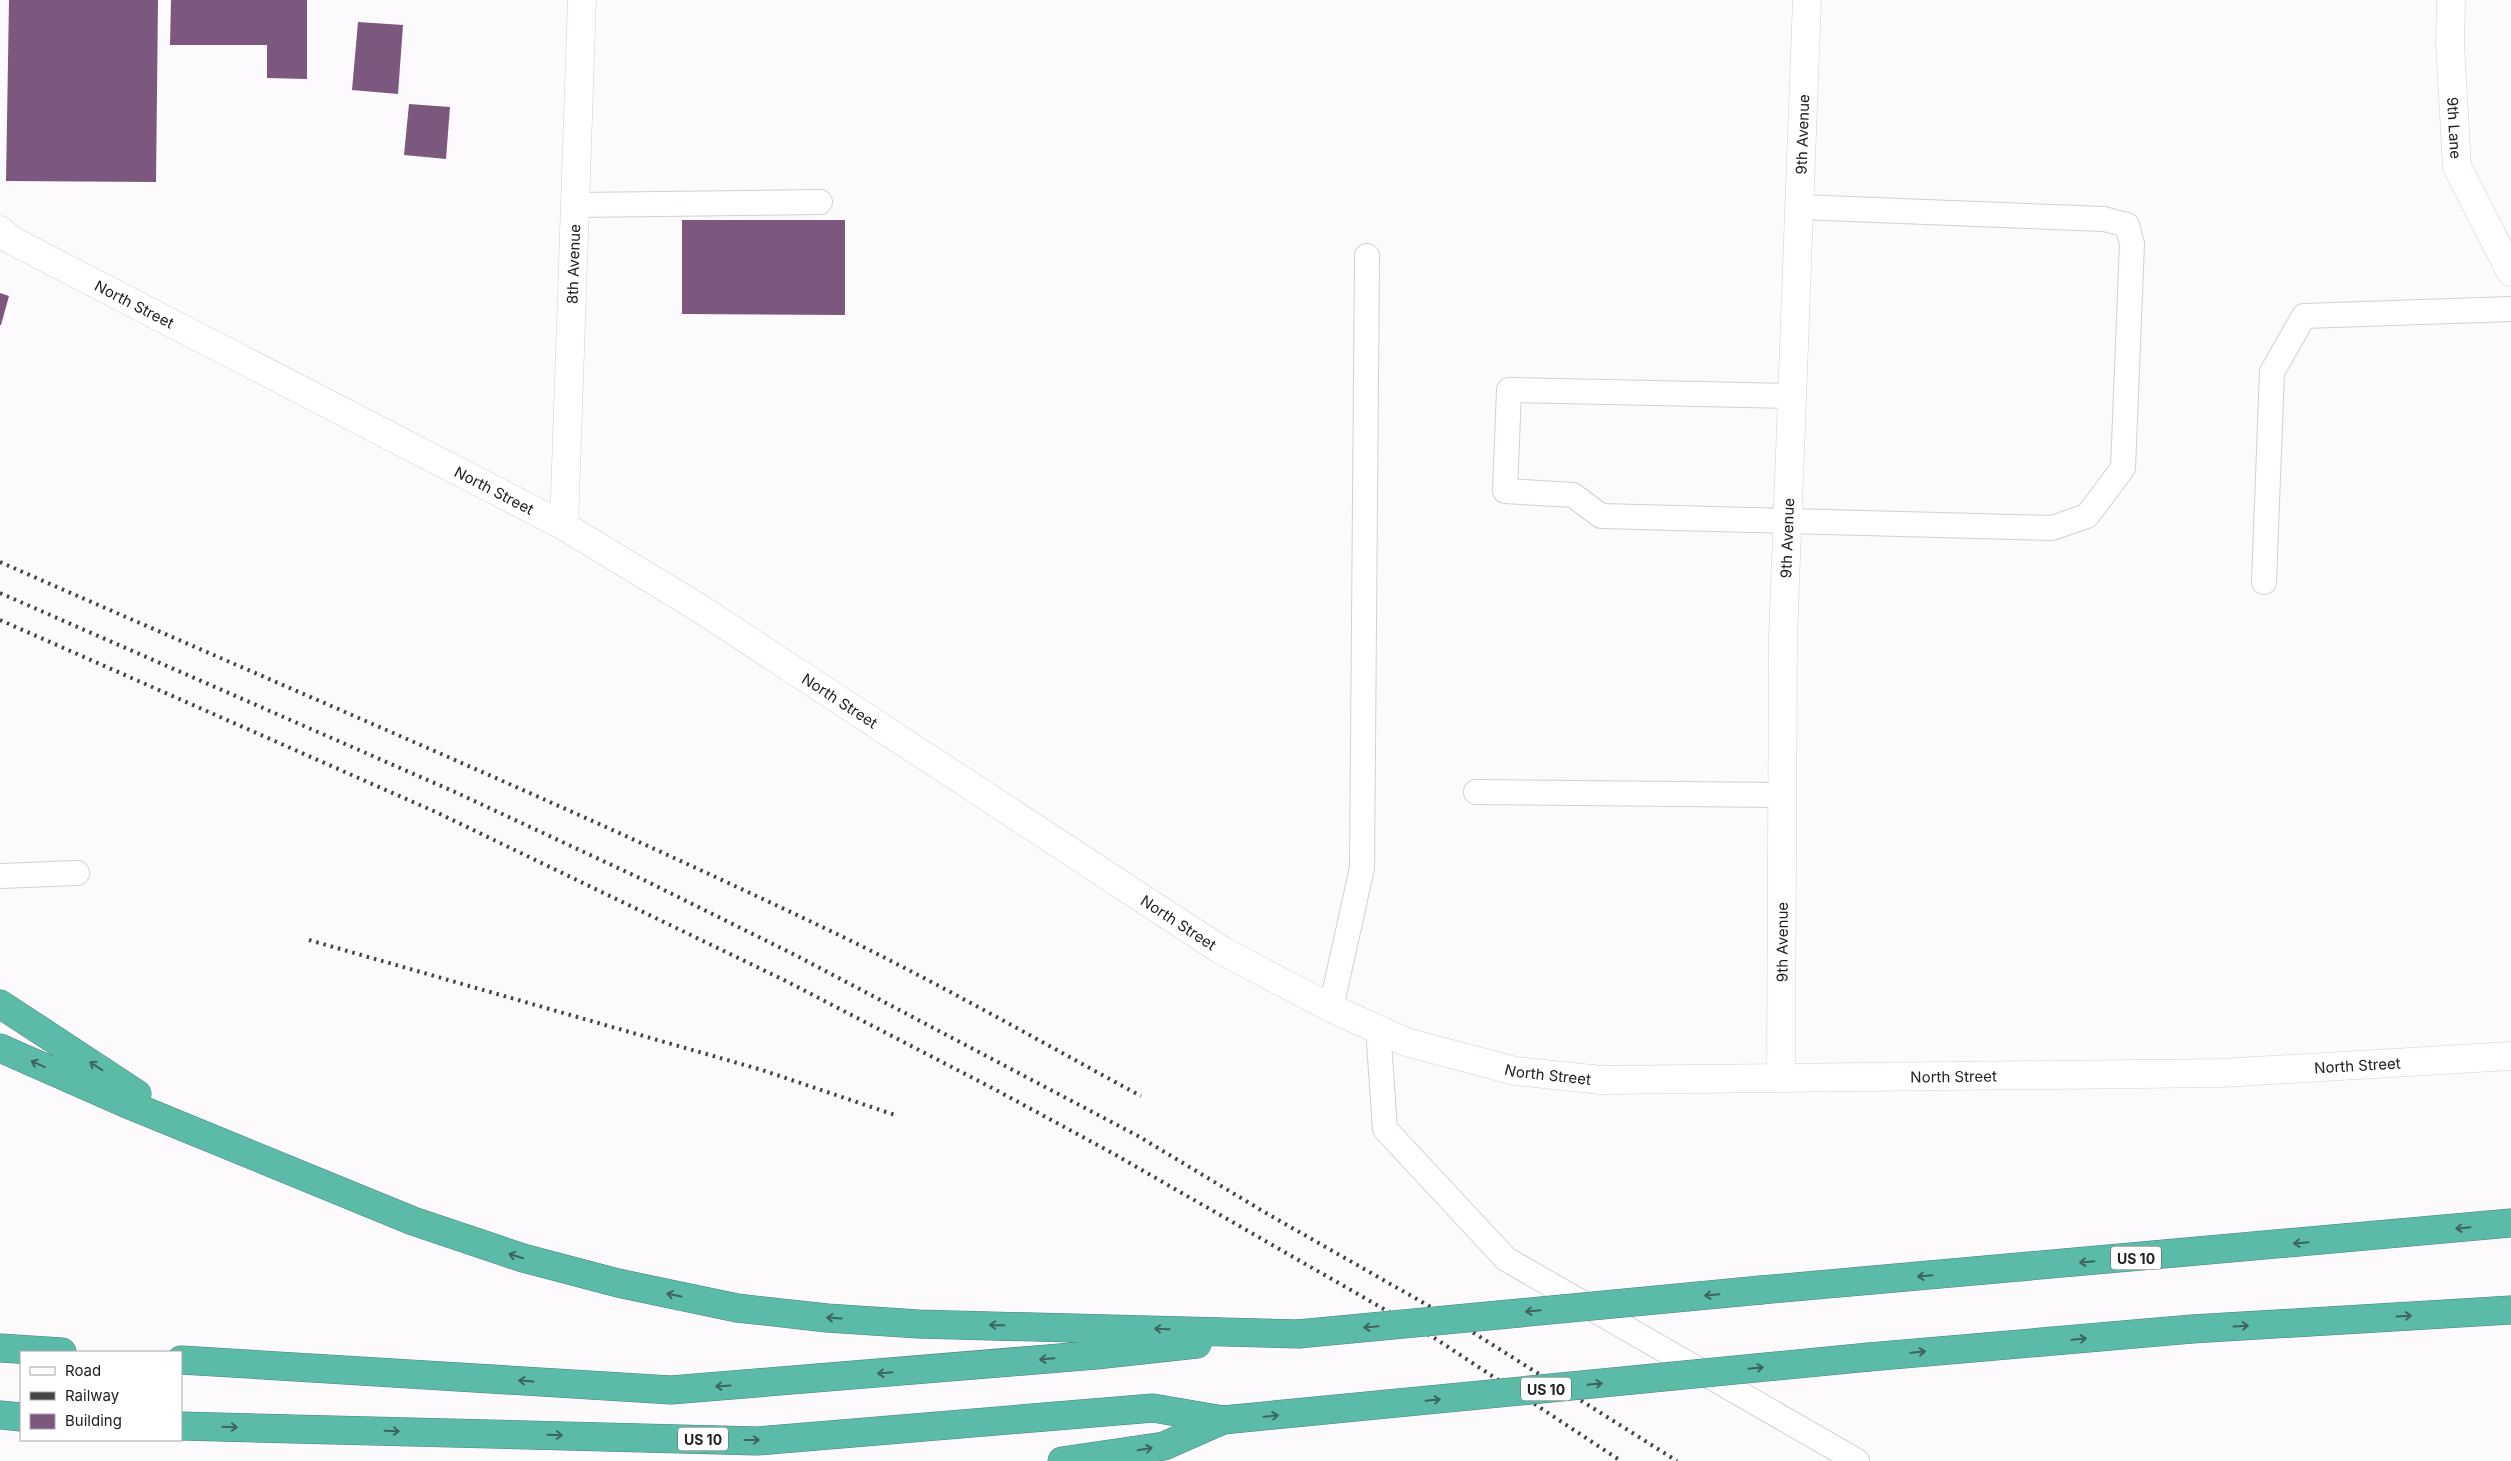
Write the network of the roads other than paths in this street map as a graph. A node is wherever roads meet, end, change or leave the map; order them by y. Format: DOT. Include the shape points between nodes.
graph roads {
  1 [pos="582,0"];
  2 [pos="1807,0"];
  3 [pos="2451,0"];
  4 [pos="820,202"];
  5 [pos="576,205"];
  6 [pos="1799,207"];
  7 [pos="0,230"];
  8 [pos="1367,256"];
  9 [pos="2511,272"];
  10 [pos="2511,309"];
  11 [pos="1792,396"];
  12 [pos="1787,520"];
  13 [pos="564,526"];
  14 [pos="2264,582"];
  15 [pos="1476,792"];
  16 [pos="1782,795"];
  17 [pos="77,873"];
  18 [pos="0,876"];
  19 [pos="0,1004"];
  20 [pos="1331,1008"];
  21 [pos="1378,1028"];
  22 [pos="0,1048"];
  23 [pos="2511,1056"];
  24 [pos="1781,1076"];
  25 [pos="195,1131"];
  26 [pos="2511,1223"];
  27 [pos="2511,1310"];
  28 [pos="1298,1334"];
  29 [pos="0,1348"];
  30 [pos="46,1351"];
  31 [pos="182,1360"];
  32 [pos="0,1415"];
  33 [pos="20,1417"];
  34 [pos="1223,1420"];
  35 [pos="182,1426"];
  36 [pos="1062,1461"];
  37 [pos="1857,1461"];
  1 -- 5 [label="street, 8th Avenue"];
  2 -- 6 [label="street, 9th Avenue"];
  3 -- 9 [label="street, 9th Lane" via="2456,167"];
  4 -- 5 [label="lane"];
  5 -- 13 [label="street, 8th Avenue"];
  6 -- 11 [label="street, 9th Avenue"];
  6 -- 12 [label="lane" via="2104,218 2127,225 2132,244 2123,468 2087,516 2052,528"];
  7 -- 13 [label="street, North Street" via="11,240 87,280"];
  8 -- 20 [label="lane" via="1362,868"];
  10 -- 14 [label="lane" via="2304,316 2272,372"];
  11 -- 12 [label="street, 9th Avenue"];
  11 -- 12 [label="lane" via="1509,390 1505,491 1573,495 1601,516"];
  12 -- 16 [label="street, 9th Avenue" via="1782,638"];
  13 -- 20 [label="street, North Street" via="696,606 1221,950"];
  15 -- 16 [label="lane"];
  16 -- 24 [label="street, 9th Avenue"];
  17 -- 18 [label="lane"];
  25 -- 19 [label="highway, one-way"];
  20 -- 21 [label="street, North Street"];
  21 -- 24 [label="street, North Street" via="1406,1042 1515,1071 1601,1080"];
  21 -- 37 [label="lane" via="1385,1129 1506,1259"];
  25 -- 22 [label="highway, one-way"];
  23 -- 24 [label="street, North Street" via="2221,1073"];
  28 -- 25 [label="highway, one-way" via="918,1324 737,1308 618,1283 457,1237"];
  26 -- 28 [label="highway, US 10, one-way, bridge"];
  34 -- 27 [label="highway, US 10, one-way, bridge" via="2192,1329"];
  28 -- 31 [label="highway, US 10, one-way" via="1096,1355 671,1390"];
  29 -- 30 [label="highway"];
  32 -- 33 [label="highway"];
  35 -- 34 [label="highway, US 10, one-way" via="757,1441 1153,1408"];
  36 -- 34 [label="highway, one-way" via="1164,1446"];
}
